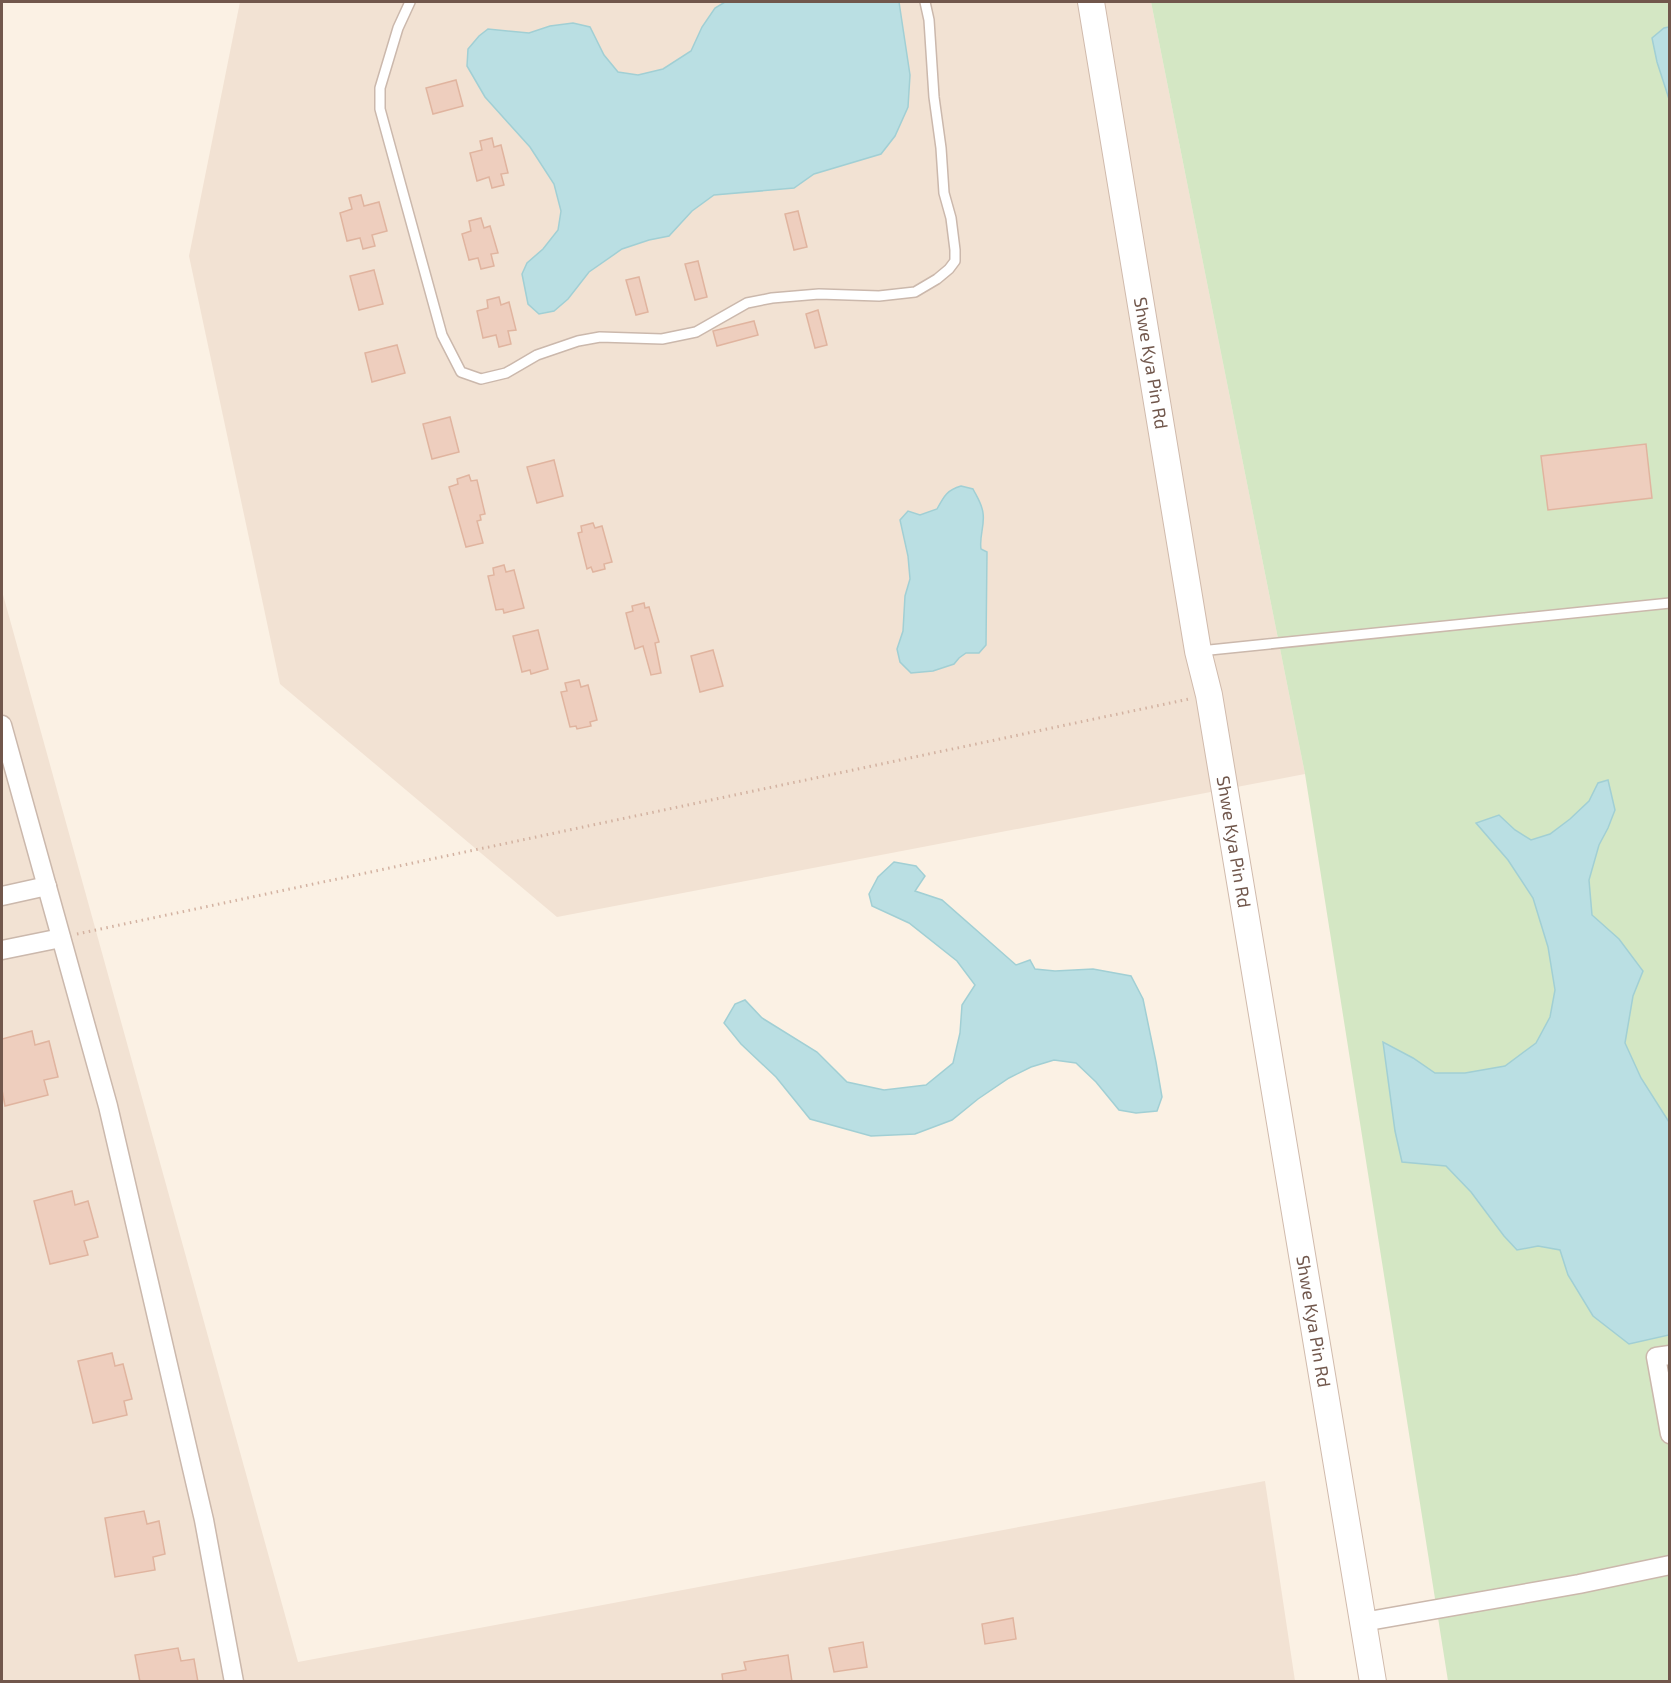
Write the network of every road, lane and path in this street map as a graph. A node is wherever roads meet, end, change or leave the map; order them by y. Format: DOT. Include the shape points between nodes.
graph roads {
  1 [pos="410,2"];
  2 [pos="925,2"];
  3 [pos="1091,2"];
  4 [pos="1670,603"];
  5 [pos="1198,651"];
  6 [pos="1209,695"];
  7 [pos="2,725"];
  8 [pos="47,886"];
  9 [pos="2,896"];
  10 [pos="61,938"];
  11 [pos="2,950"];
  12 [pos="1670,1355"];
  13 [pos="1670,1434"];
  14 [pos="1670,1565"];
  15 [pos="1363,1622"];
  16 [pos="234,1682"];
  17 [pos="1373,1682"];
  1 -- 2 [label="lane" via="380,88 380,109 442,335 460,372 481,379 506,373 578,341 662,339 696,332 747,303 772,298 915,292 950,269 955,261 954,236 944,193"];
  3 -- 5 [label="street, Shwe Kya Pin Rd"];
  4 -- 5 [label="lane"];
  5 -- 6 [label="street, Shwe Kya Pin Rd"];
  6 -- 10 [label="path"];
  6 -- 15 [label="street, Shwe Kya Pin Rd"];
  7 -- 8 [label="street"];
  8 -- 9 [label="street"];
  8 -- 10 [label="street"];
  10 -- 11 [label="street"];
  10 -- 16 [label="street" via="119,1152 204,1520"];
  12 -- 13 [label="street" via="1656,1357"];
  14 -- 15 [label="street"];
  15 -- 17 [label="street, Shwe Kya Pin Rd"];
}
